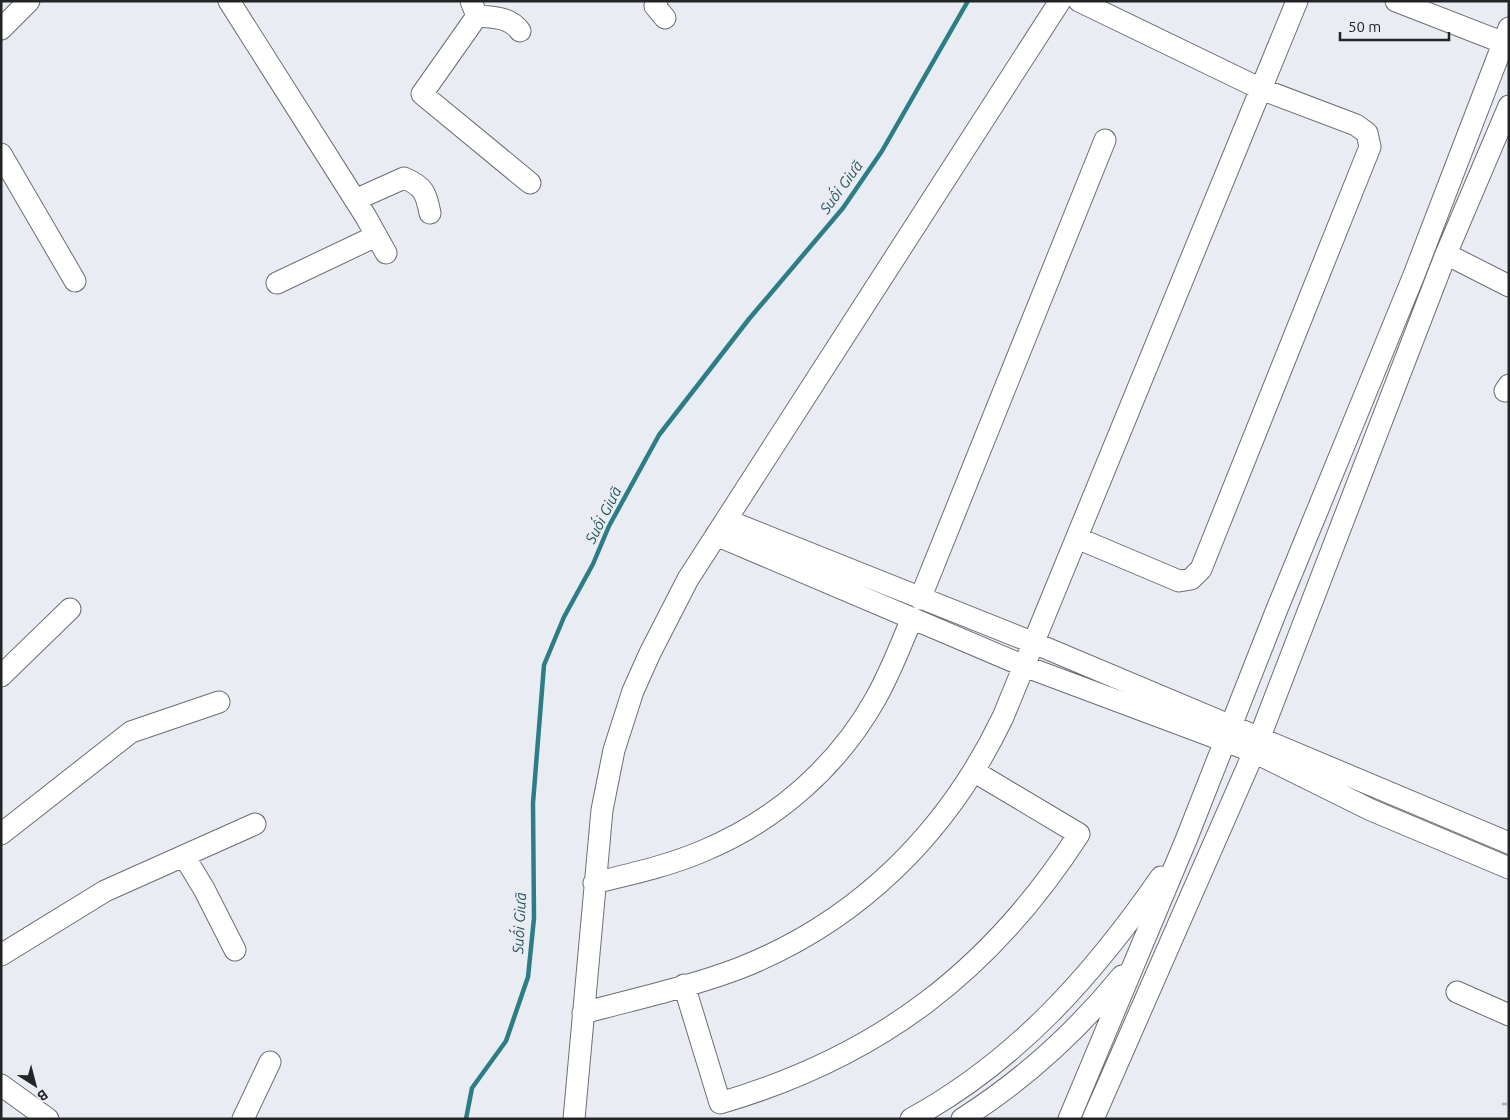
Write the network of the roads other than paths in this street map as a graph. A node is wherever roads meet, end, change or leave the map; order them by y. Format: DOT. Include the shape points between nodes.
graph roads {
  1 [pos="28,1"];
  2 [pos="228,1"];
  3 [pos="1060,1"];
  4 [pos="1080,1"];
  5 [pos="1298,1"];
  6 [pos="1396,1"];
  7 [pos="474,9"];
  8 [pos="1,29"];
  9 [pos="520,30"];
  10 [pos="1507,39"];
  11 [pos="1261,89"];
  12 [pos="1509,106"];
  13 [pos="1105,140"];
  14 [pos="1,154"];
  15 [pos="530,183"];
  16 [pos="355,200"];
  17 [pos="430,212"];
  18 [pos="1446,254"];
  19 [pos="75,282"];
  20 [pos="276,283"];
  21 [pos="1509,286"];
  22 [pos="721,527"];
  23 [pos="1077,538"];
  24 [pos="920,599"];
  25 [pos="70,609"];
  26 [pos="912,618"];
  27 [pos="1034,643"];
  28 [pos="5,665"];
  29 [pos="1024,666"];
  30 [pos="219,702"];
  31 [pos="1228,733"];
  32 [pos="1256,744"];
  33 [pos="975,772"];
  34 [pos="255,824"];
  35 [pos="1,834"];
  36 [pos="1186,840"];
  37 [pos="1509,843"];
  38 [pos="184,856"];
  39 [pos="1509,868"];
  40 [pos="594,883"];
  41 [pos="235,950"];
  42 [pos="1,956"];
  43 [pos="1136,958"];
  44 [pos="684,985"];
  45 [pos="1457,992"];
  46 [pos="583,1013"];
  47 [pos="1509,1015"];
  48 [pos="270,1062"];
  49 [pos="1,1085"];
  50 [pos="48,1119"];
  51 [pos="243,1119"];
  52 [pos="574,1119"];
  53 [pos="910,1119"];
  54 [pos="962,1119"];
  55 [pos="1069,1119"];
  56 [pos="1093,1119"];
  1 -- 8 [label="street"];
  2 -- 16 [label="street"];
  3 -- 22 [label="street"];
  4 -- 11 [label="street"];
  5 -- 11 [label="street"];
  6 -- 10 [label="street"];
  7 -- 9 [label="street" via="501,18"];
  7 -- 15 [label="street" via="422,94"];
  10 -- 31 [label="street"];
  11 -- 23 [label="street"];
  11 -- 23 [label="street" via="1356,125 1367,134 1370,147 1201,569 1191,579 1178,581"];
  12 -- 18 [label="street"];
  13 -- 24 [label="street"];
  14 -- 19 [label="street"];
  16 -- 17 [label="street" via="404,178 419,185 427,197"];
  16 -- 20 [label="street" via="381,244"];
  18 -- 21 [label="street"];
  18 -- 32 [label="street"];
  22 -- 24 [label="street"];
  22 -- 26 [label="street"];
  22 -- 40 [label="street" via="668,616 623,720 607,780"];
  23 -- 27 [label="street"];
  24 -- 27 [label="street"];
  25 -- 28 [label="street"];
  26 -- 29 [label="street"];
  26 -- 40 [label="street" via="887,676 863,719 833,758 798,792 753,826 704,851"];
  27 -- 29 [label="street"];
  27 -- 31 [label="street"];
  29 -- 31 [label="street"];
  29 -- 33 [label="street"];
  30 -- 35 [label="street" via="131,732"];
  31 -- 32 [label="street"];
  31 -- 36 [label="street"];
  32 -- 37 [label="street"];
  32 -- 39 [label="street" via="1371,810"];
  32 -- 56 [label="street"];
  33 -- 44 [label="street" via="944,816 907,859 841,915 766,957"];
  33 -- 44 [label="street" via="1079,834 1042,888 999,939 926,1004 871,1040 813,1071 720,1103"];
  34 -- 38 [label="street"];
  36 -- 43 [label="street"];
  36 -- 53 [label="street" via="1124,930 1073,991 1016,1046"];
  38 -- 41 [label="street"];
  38 -- 42 [label="street" via="106,891"];
  40 -- 46 [label="street"];
  43 -- 54 [label="street" via="1064,1038"];
  43 -- 55 [label="street"];
  44 -- 46 [label="street"];
  45 -- 47 [label="street"];
  46 -- 52 [label="street"];
  48 -- 51 [label="street"];
  49 -- 50 [label="street"];
}
